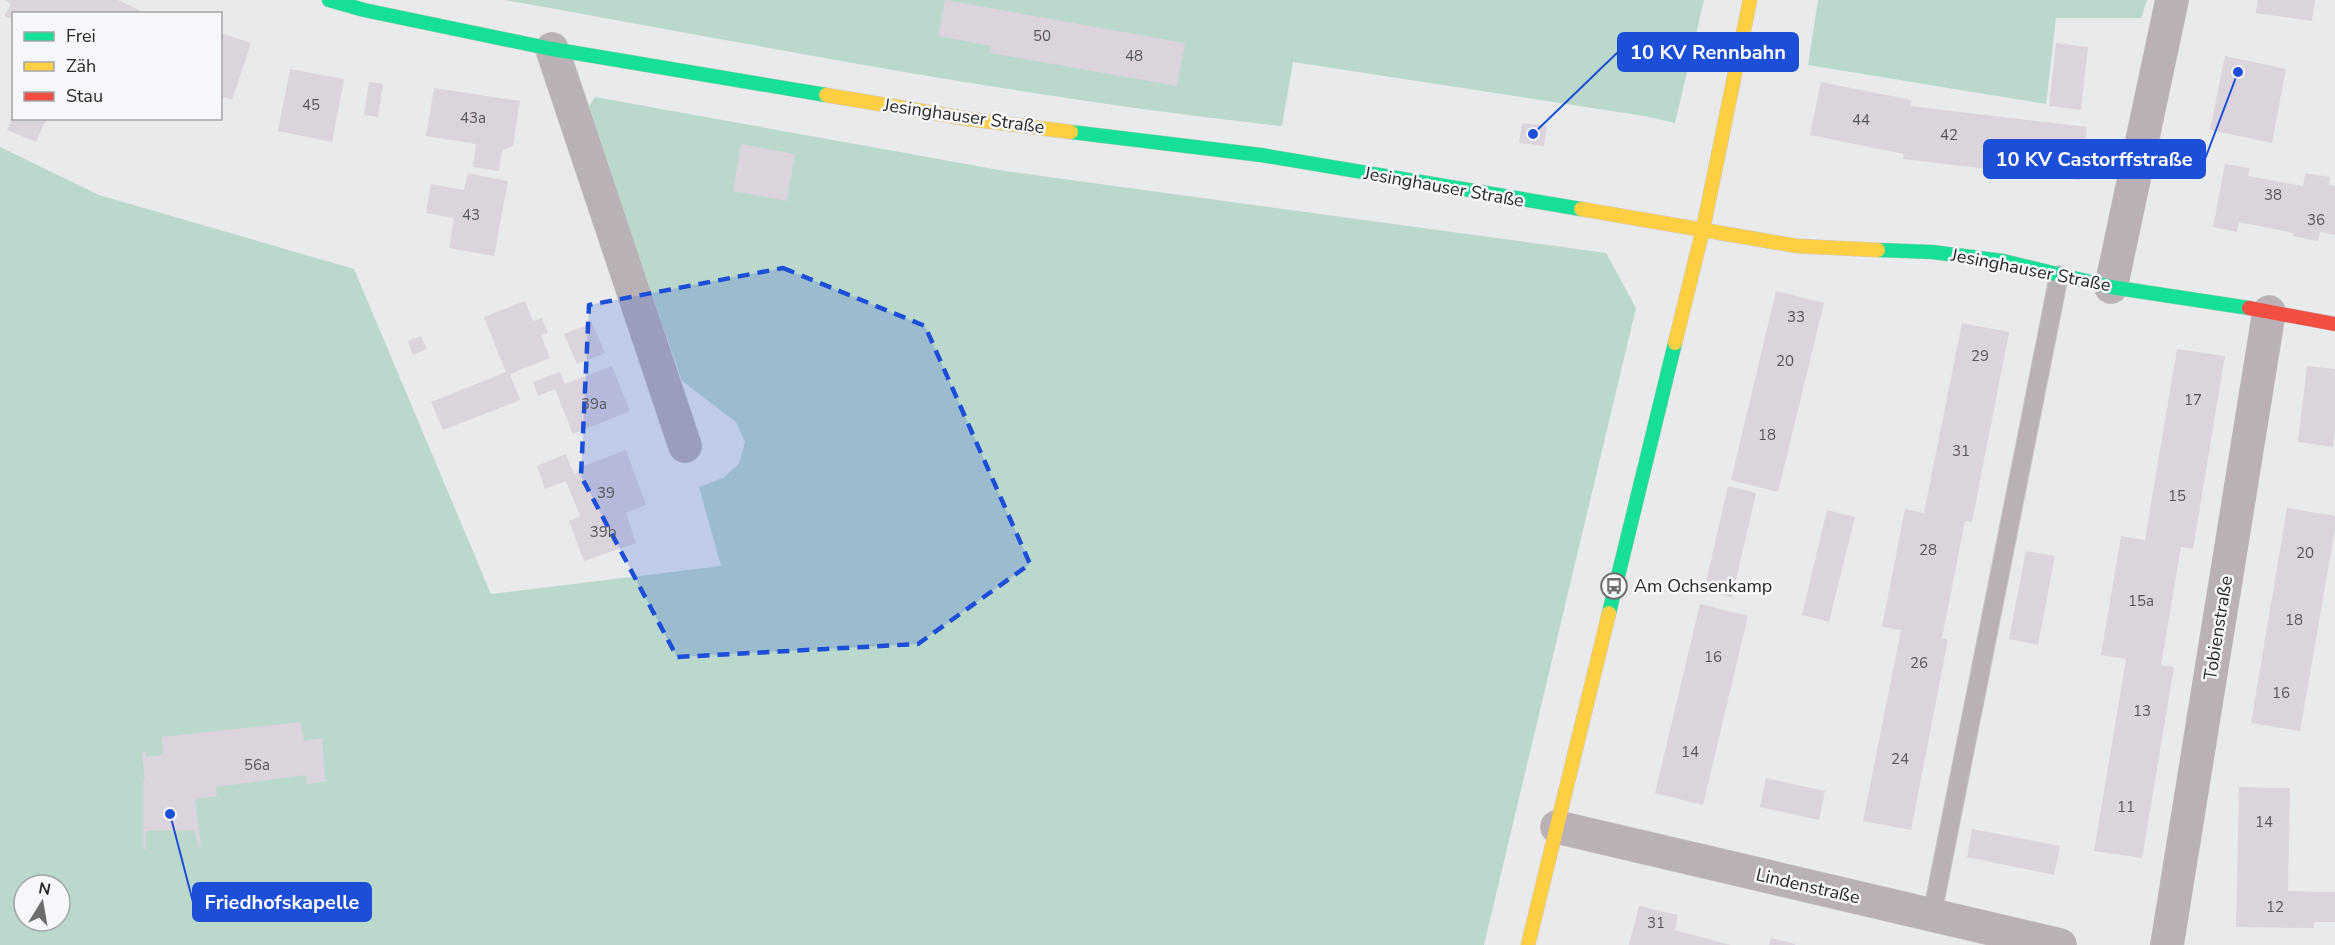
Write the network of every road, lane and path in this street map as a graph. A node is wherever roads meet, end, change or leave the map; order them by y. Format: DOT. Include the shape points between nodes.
graph roads {
  1 [pos="329,0"];
  2 [pos="1750,0"];
  3 [pos="2172,0"];
  4 [pos="552,49"];
  5 [pos="1703,229"];
  6 [pos="2059,275"];
  7 [pos="2111,287"];
  8 [pos="2269,312"];
  9 [pos="2335,324"];
  10 [pos="685,446"];
  11 [pos="1557,827"];
  12 [pos="1932,915"];
  13 [pos="1528,945"];
  14 [pos="2060,945"];
  15 [pos="2167,945"];
  1 -- 4 [label="street, Jesinghauser Straße"];
  2 -- 5 [label="street"];
  3 -- 7 [label="street"];
  4 -- 5 [label="street, Jesinghauser Straße" via="969,119 1261,155"];
  4 -- 10 [label="street"];
  5 -- 6 [label="street, Jesinghauser Straße" via="1797,246 1932,252 2003,261"];
  5 -- 11 [label="street"];
  6 -- 7 [label="street, Jesinghauser Straße"];
  6 -- 12 [label="lane"];
  7 -- 8 [label="street, Jesinghauser Straße"];
  8 -- 9 [label="street, Jesinghauser Straße"];
  8 -- 15 [label="street, Tobienstraße"];
  11 -- 12 [label="street, Lindenstraße"];
  11 -- 13 [label="street"];
  12 -- 14 [label="street, Lindenstraße"];
}
